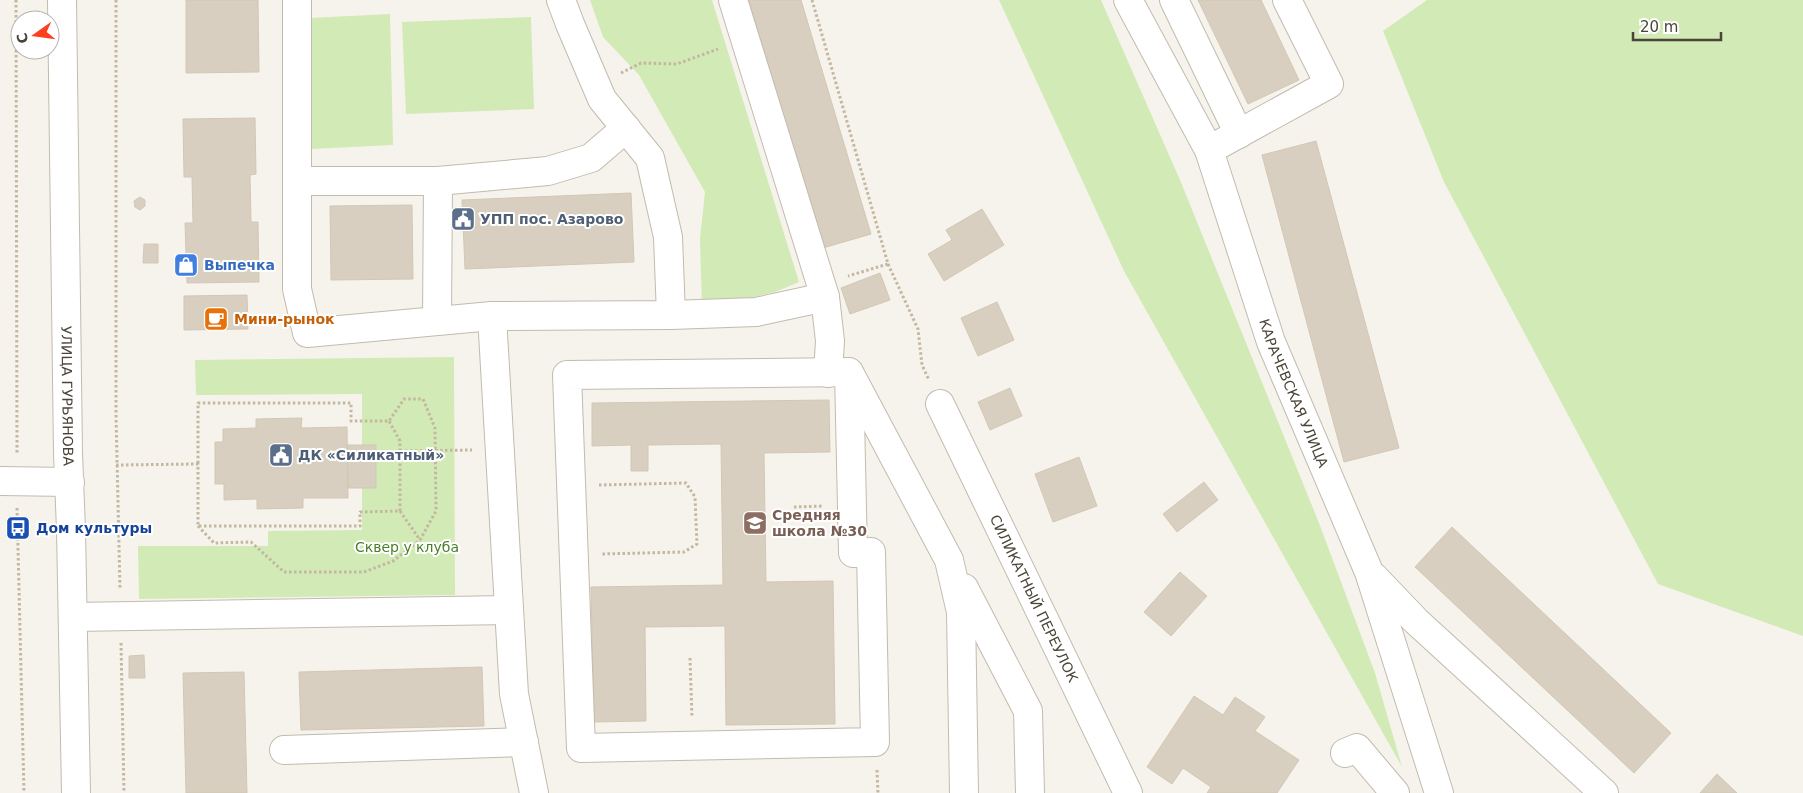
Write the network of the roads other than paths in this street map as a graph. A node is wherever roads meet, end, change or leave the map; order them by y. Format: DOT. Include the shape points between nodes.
graph roads {
  1 [pos="62,0"];
  2 [pos="297,0"];
  3 [pos="561,0"];
  4 [pos="733,0"];
  5 [pos="1128,0"];
  6 [pos="1174,0"];
  7 [pos="1287,0"];
  8 [pos="626,128"];
  9 [pos="1239,134"];
  10 [pos="1209,150"];
  11 [pos="298,181"];
  12 [pos="438,181"];
  13 [pos="823,290"];
  14 [pos="671,315"];
  15 [pos="492,316"];
  16 [pos="437,321"];
  17 [pos="838,372"];
  18 [pos="940,404"];
  19 [pos="8,481"];
  20 [pos="70,482"];
  21 [pos="950,560"];
  22 [pos="1369,572"];
  23 [pos="509,610"];
  24 [pos="73,617"];
  25 [pos="524,742"];
  26 [pos="284,750"];
  27 [pos="1345,753"];
  28 [pos="76,793"];
  29 [pos="534,793"];
  30 [pos="964,793"];
  31 [pos="1030,793"];
  32 [pos="1128,793"];
  33 [pos="1395,793"];
  34 [pos="1439,793"];
  35 [pos="1604,793"];
  1 -- 20 [label="street, УЛИЦА ГУРЬЯНОВА"];
  2 -- 11 [label="street"];
  3 -- 8 [label="street" via="602,99"];
  4 -- 13 [label="street"];
  5 -- 10 [label="street, КАРАЧЕВСКАЯ УЛИЦА"];
  6 -- 9 [label="street"];
  7 -- 9 [label="street" via="1329,84"];
  8 -- 12 [label="street" via="591,158 548,171"];
  8 -- 14 [label="street" via="650,158 668,237"];
  9 -- 10 [label="street"];
  10 -- 22 [label="street, КАРАЧЕВСКАЯ УЛИЦА" via="1270,342"];
  11 -- 12 [label="street"];
  11 -- 16 [label="street" via="297,289 307,333"];
  12 -- 16 [label="street"];
  13 -- 14 [label="street" via="756,312"];
  13 -- 17 [label="street"];
  14 -- 15 [label="street"];
  15 -- 16 [label="street"];
  15 -- 23 [label="street"];
  17 -- 17 [label="street" via="567,375 581,748 875,742 871,552 853,553"];
  17 -- 21 [label="street"];
  18 -- 32 [label="street, СИЛИКАТНЫЙ ПЕРЕУЛОК"];
  19 -- 20 [label="street"];
  20 -- 24 [label="street, УЛИЦА ГУРЬЯНОВА"];
  21 -- 30 [label="street" via="961,612"];
  21 -- 31 [label="street" via="1028,711"];
  22 -- 34 [label="street, КАРАЧЕВСКАЯ УЛИЦА"];
  22 -- 35 [label="street" via="1416,621"];
  23 -- 24 [label="street"];
  23 -- 25 [label="street" via="514,694"];
  24 -- 28 [label="street, УЛИЦА ГУРЬЯНОВА"];
  25 -- 26 [label="street"];
  25 -- 29 [label="street"];
  27 -- 33 [label="street" via="1357,748"];
}
